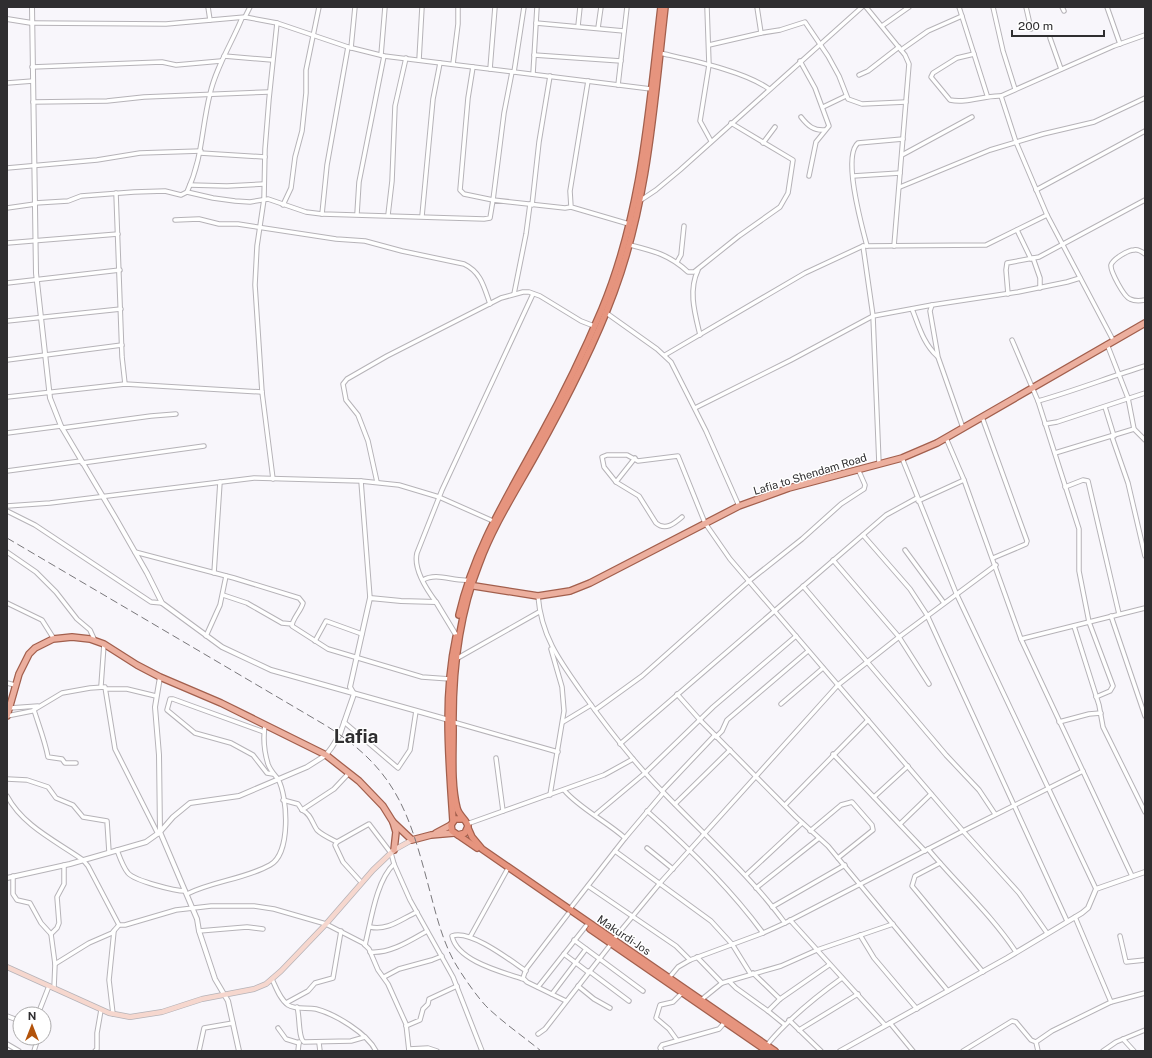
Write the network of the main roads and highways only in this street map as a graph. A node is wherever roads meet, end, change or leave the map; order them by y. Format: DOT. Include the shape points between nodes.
graph roads {
  1 [pos="661,7"];
  2 [pos="665,7"];
  3 [pos="604,311"];
  4 [pos="1145,323"];
  5 [pos="469,583"];
  6 [pos="7,716"];
  7 [pos="451,721"];
  8 [pos="463,819"];
  9 [pos="393,822"];
  10 [pos="452,823"];
  11 [pos="468,826"];
  12 [pos="456,834"];
  13 [pos="431,835"];
  14 [pos="412,840"];
  15 [pos="392,852"];
  16 [pos="568,912"];
  17 [pos="612,942"];
  18 [pos="7,967"];
  19 [pos="668,979"];
  20 [pos="765,1048"];
  21 [pos="775,1051"];
  1 -- 3 [label="highway" via="640,180 630,225"];
  2 -- 3 [label="highway" via="641,200 630,245"];
  3 -- 5 [label="highway" via="549,431 496,526"];
  3 -- 5 [label="highway" via="594,326 542,434 493,521 479,551"];
  4 -- 5 [label="main road, Lafia to Shendam Road" via="946,438 902,458 789,488 739,506 570,591 538,596"];
  5 -- 7 [label="highway" via="456,660"];
  5 -- 7 [label="highway" via="456,635 450,679"];
  6 -- 9 [label="main road" via="23,663 35,648 54,639 72,637 95,641 160,677 265,724 326,755 374,796"];
  7 -- 8 [label="highway" via="456,802 459,815"];
  7 -- 10 [label="highway"];
  8 -- 10 [label="highway" via="458,818"];
  8 -- 11 [label="highway"];
  9 -- 14 [label="main road"];
  9 -- 15 [label="main road" via="396,832"];
  10 -- 12 [label="highway"];
  10 -- 13 [label="main road"];
  11 -- 12 [label="highway" via="465,833"];
  11 -- 16 [label="highway, Makurdi-Jos" via="475,842 482,849"];
  12 -- 13 [label="main road"];
  12 -- 16 [label="highway, Makurdi-Jos"];
  13 -- 14 [label="main road"];
  14 -- 15 [label="main road"];
  15 -- 18 [label="main road" via="361,882 326,924 272,979 261,986 143,1016 130,1017 101,1010"];
  16 -- 17 [label="highway, Makurdi-Jos"];
  16 -- 17 [label="highway, Makurdi-Jos"];
  17 -- 19 [label="highway, Makurdi-Jos"];
  19 -- 20 [label="highway, Makurdi-Jos" via="701,1000"];
  19 -- 20 [label="highway, Makurdi-Jos" via="682,993"];
  20 -- 21 [label="highway, Makurdi-Jos"];
}
